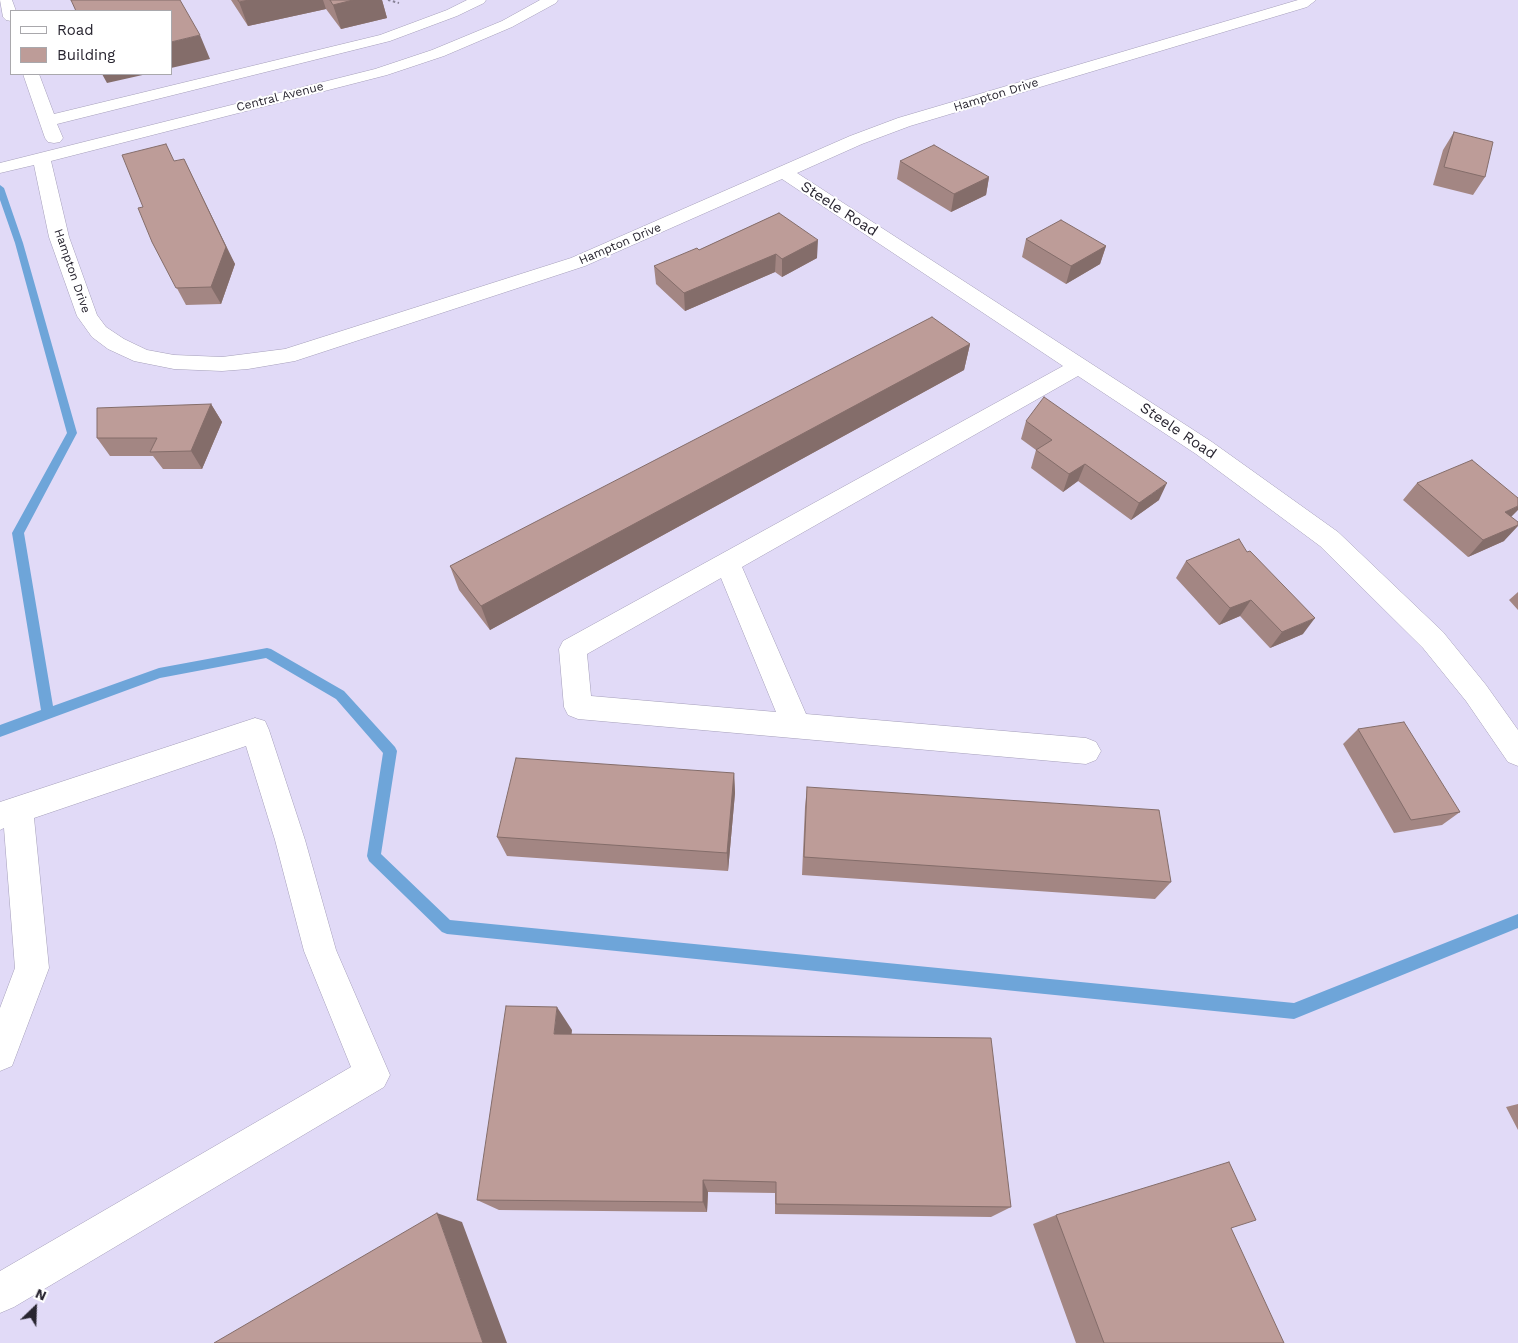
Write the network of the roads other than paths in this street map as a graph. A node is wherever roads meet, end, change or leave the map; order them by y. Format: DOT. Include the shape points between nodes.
graph roads {
  1 [pos="6,0"];
  2 [pos="479,0"];
  3 [pos="551,0"];
  4 [pos="1309,0"];
  5 [pos="10,14"];
  6 [pos="31,75"];
  7 [pos="48,120"];
  8 [pos="50,155"];
  9 [pos="0,168"];
  10 [pos="783,172"];
  11 [pos="1080,366"];
  12 [pos="727,562"];
  13 [pos="797,727"];
  14 [pos="1086,751"];
  15 [pos="1518,753"];
  16 [pos="9,812"];
  17 [pos="0,1054"];
  18 [pos="0,1293"];
  1 -- 5 [label="street"];
  2 -- 7 [label="street" via="385,38"];
  3 -- 8 [label="street, Central Avenue" via="507,24 447,50 381,72"];
  4 -- 10 [label="street, Hampton Drive" via="904,122"];
  6 -- 7 [label="street, Hampton Drive"];
  7 -- 8 [label="street, Hampton Drive"];
  8 -- 9 [label="street, Central Avenue"];
  8 -- 10 [label="street, Hampton Drive" via="59,237 87,316 100,332 142,356 174,362 222,364 287,356 578,262"];
  10 -- 11 [label="street, Steele Road"];
  11 -- 12 [label="street"];
  11 -- 15 [label="street, Steele Road" via="1212,454 1329,539 1433,640 1476,693"];
  12 -- 13 [label="street"];
  12 -- 13 [label="street" via="573,649 578,707"];
  13 -- 14 [label="street"];
  16 -- 17 [label="street" via="32,968"];
  16 -- 18 [label="street" via="254,730 290,840 320,951 372,1075"];
}
